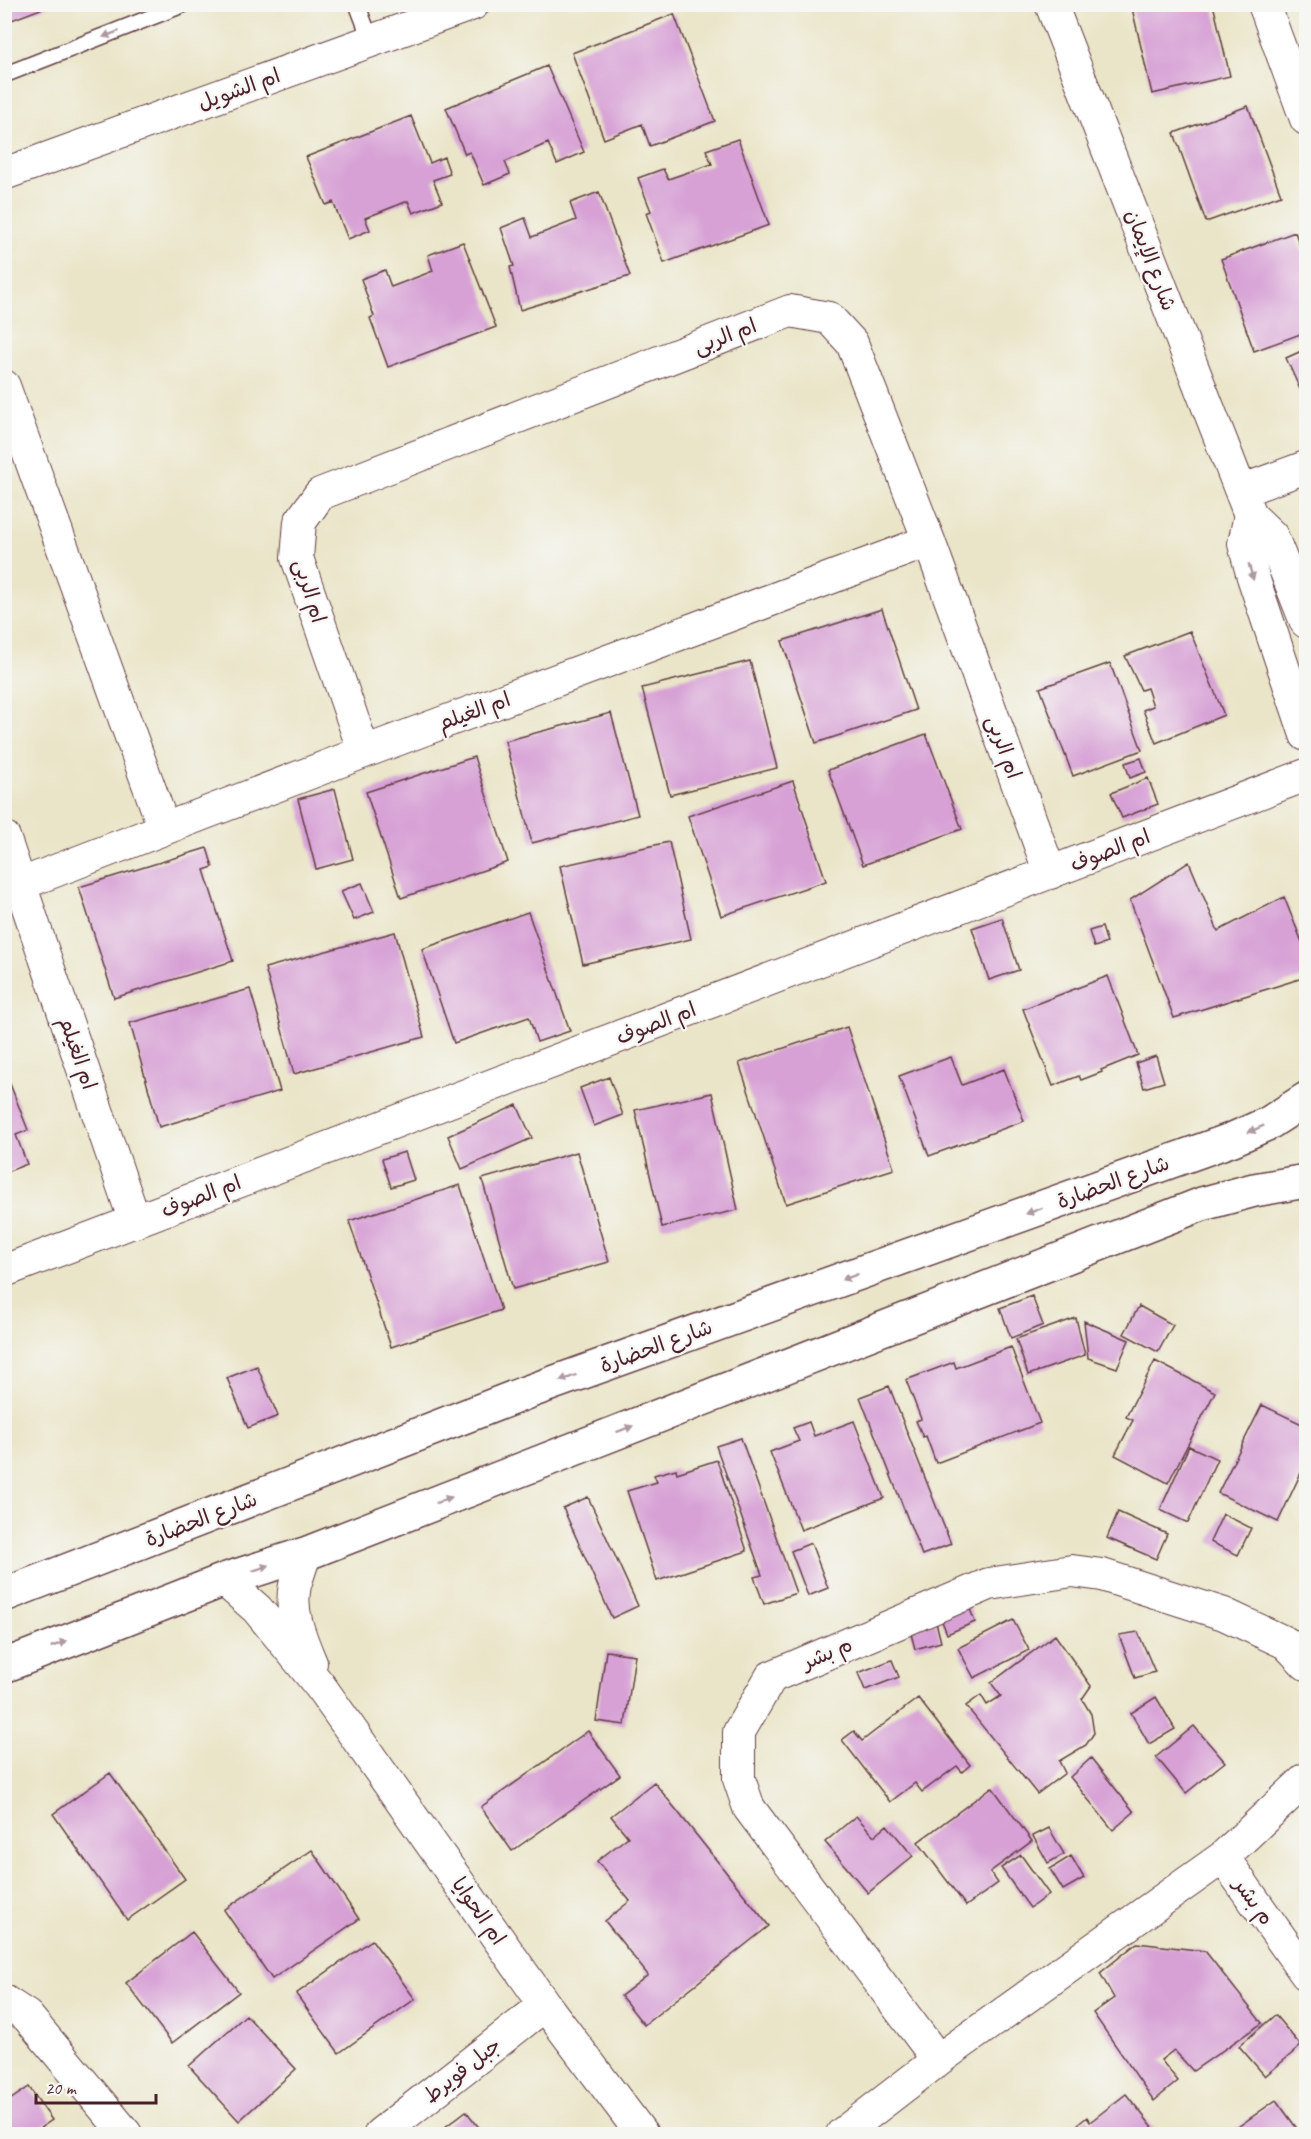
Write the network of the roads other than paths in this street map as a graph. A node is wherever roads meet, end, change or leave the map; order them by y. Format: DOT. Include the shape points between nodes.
graph roads {
  1 [pos="185,4"];
  2 [pos="357,4"];
  3 [pos="473,4"];
  4 [pos="1051,4"];
  5 [pos="1264,4"];
  6 [pos="371,41"];
  7 [pos="4,75"];
  8 [pos="1306,119"];
  9 [pos="4,174"];
  10 [pos="4,386"];
  11 [pos="1306,468"];
  12 [pos="1245,503"];
  13 [pos="929,541"];
  14 [pos="1306,622"];
  15 [pos="1306,735"];
  16 [pos="364,752"];
  17 [pos="1306,775"];
  18 [pos="164,828"];
  19 [pos="4,837"];
  20 [pos="1050,873"];
  21 [pos="21,884"];
  22 [pos="1306,1099"];
  23 [pos="1306,1181"];
  24 [pos="135,1222"];
  25 [pos="4,1270"];
  26 [pos="305,1554"];
  27 [pos="224,1580"];
  28 [pos="4,1595"];
  29 [pos="1306,1664"];
  30 [pos="4,1666"];
  31 [pos="320,1686"];
  32 [pos="1306,1779"];
  33 [pos="1222,1857"];
  34 [pos="1306,1974"];
  35 [pos="4,2001"];
  36 [pos="545,2005"];
  37 [pos="938,2060"];
  38 [pos="126,2134"];
  39 [pos="380,2134"];
  40 [pos="642,2134"];
  41 [pos="842,2134"];
  1 -- 7 [label="lane, one-way"];
  2 -- 6 [label="lane"];
  3 -- 6 [label="street, ام الشويل"];
  4 -- 12 [label="street, شارع الإيمان"];
  5 -- 8 [label="street"];
  6 -- 9 [label="street, ام الشويل"];
  10 -- 18 [label="street"];
  11 -- 12 [label="street"];
  12 -- 14 [label="street, شارع الإيمان" via="1272,536"];
  12 -- 15 [label="street, one-way" via="1244,544 1252,577"];
  13 -- 16 [label="street, ام الغيلم"];
  13 -- 16 [label="street, ام الربى" via="852,343 829,318 790,311 320,494 300,522 297,558"];
  13 -- 20 [label="street, ام الربى"];
  16 -- 18 [label="street, ام الغيلم"];
  17 -- 20 [label="street, ام الصوف"];
  18 -- 21 [label="street, ام الغيلم"];
  19 -- 21 [label="street, ام الغيلم"];
  20 -- 24 [label="street, ام الصوف"];
  21 -- 24 [label="street, ام الغيلم"];
  22 -- 28 [label="street, شارع الحضارة, one-way" via="1269,1123 1233,1139 525,1394"];
  26 -- 23 [label="street, one-way" via="1202,1204"];
  24 -- 25 [label="street, ام الصوف"];
  27 -- 26 [label="street, one-way"];
  26 -- 31 [label="street, ام الحوايا" via="294,1588 294,1608 297,1628"];
  30 -- 27 [label="street, one-way"];
  27 -- 31 [label="street, ام الحوايا" via="256,1609"];
  29 -- 37 [label="street, م بشر" via="1286,1643 1224,1614 1102,1575 1072,1571 989,1584 771,1677 739,1732 739,1779 749,1808"];
  31 -- 36 [label="street, ام الحوايا"];
  32 -- 33 [label="street, م بشر"];
  33 -- 34 [label="street, م بشر"];
  33 -- 37 [label="street, م بشر"];
  35 -- 38 [label="street" via="27,2016"];
  36 -- 39 [label="street, جبل فويرط"];
  36 -- 40 [label="street, ام الحوايا"];
  37 -- 41 [label="street, م بشر"];
}
